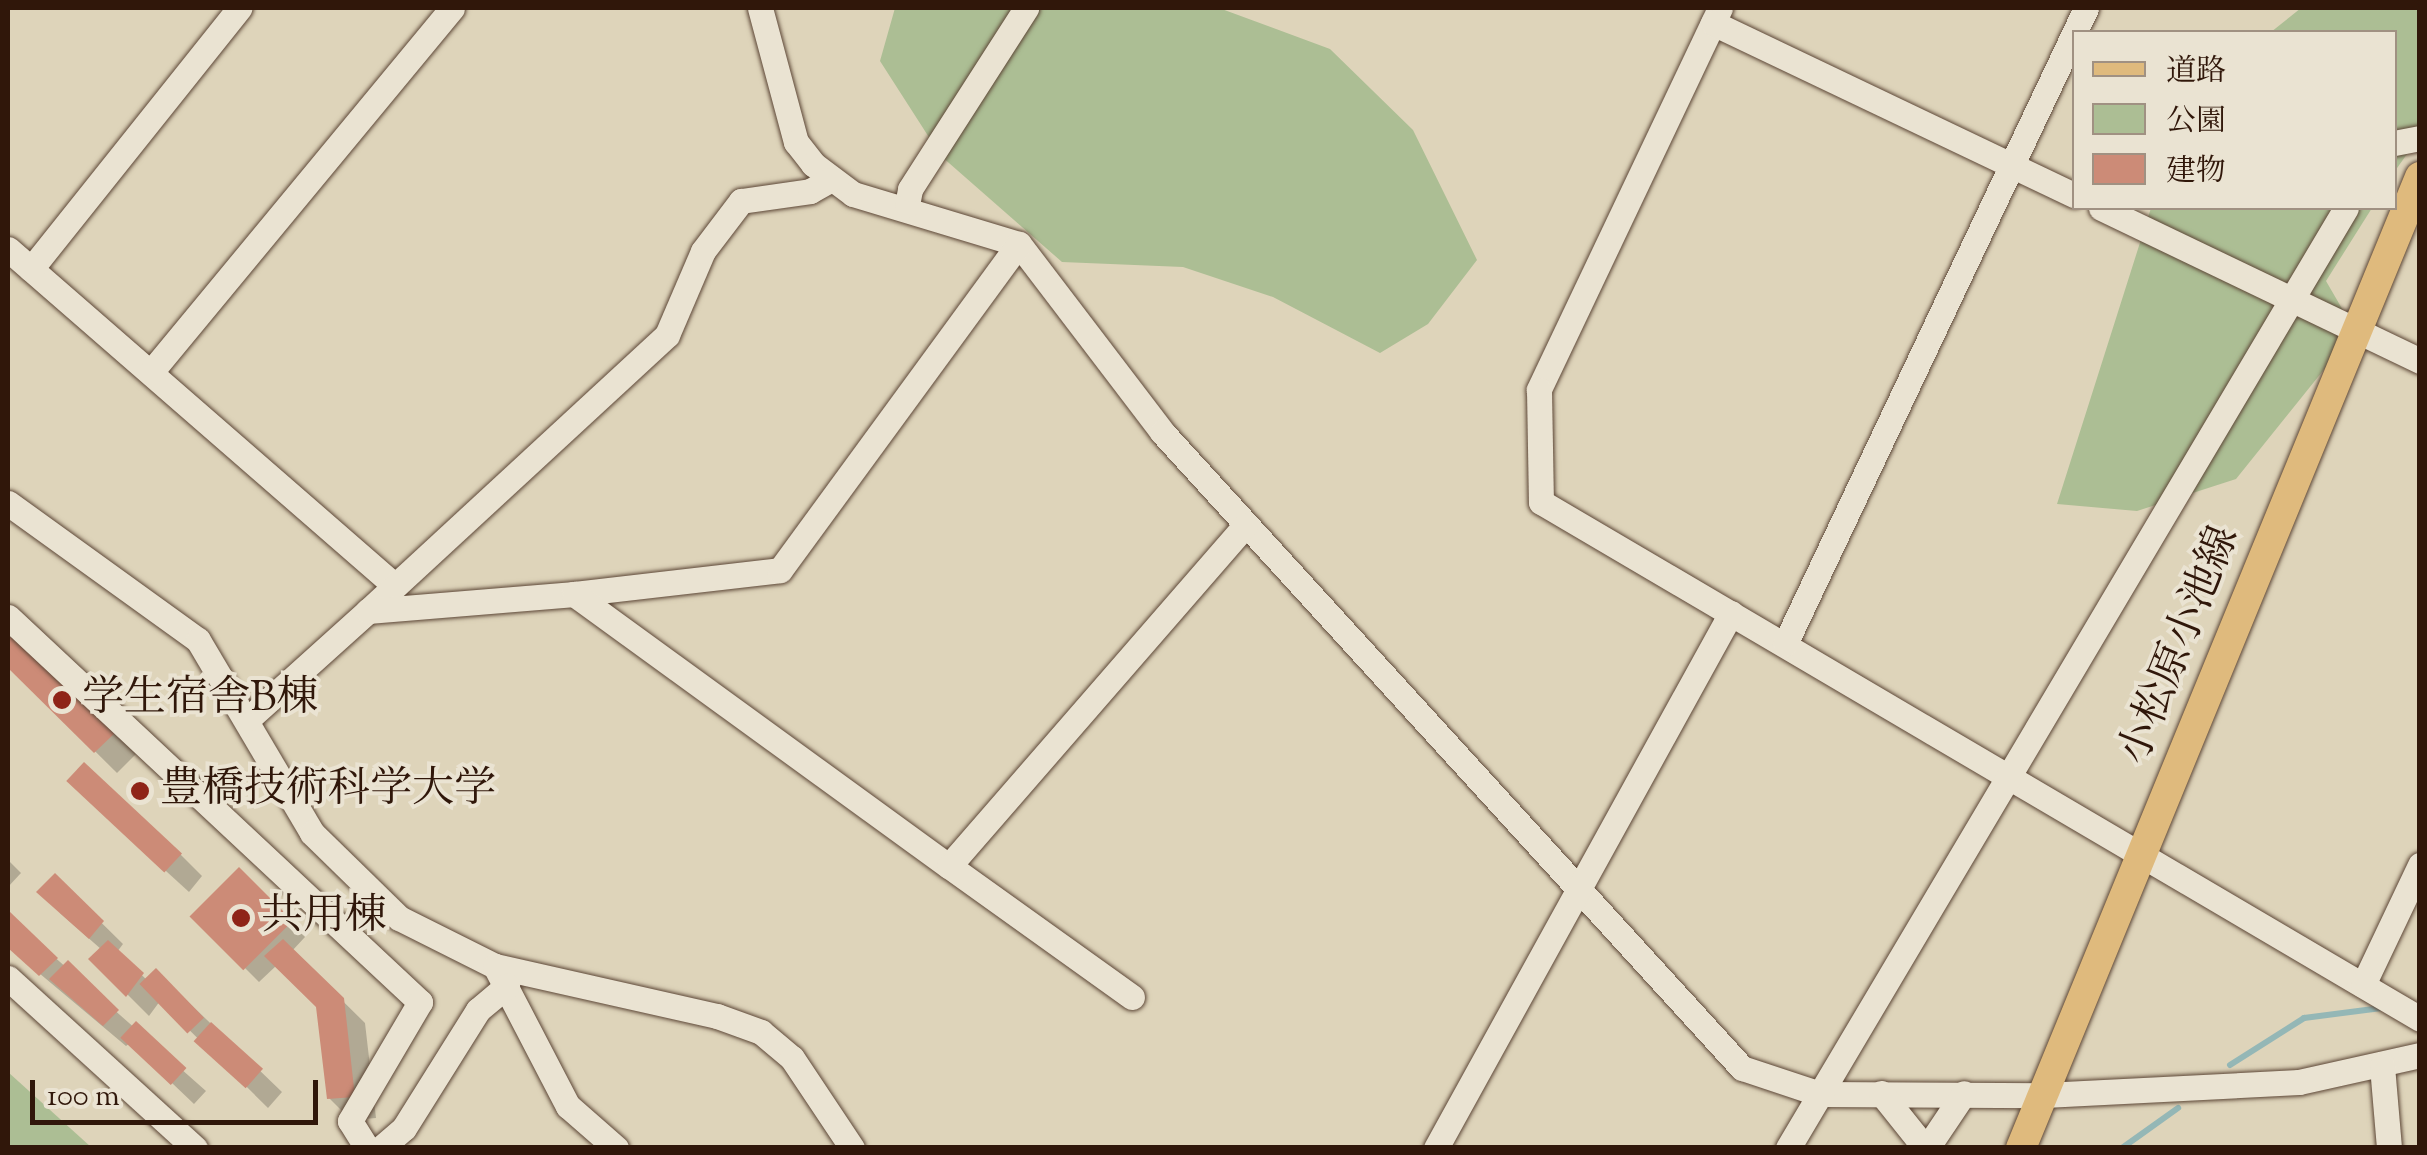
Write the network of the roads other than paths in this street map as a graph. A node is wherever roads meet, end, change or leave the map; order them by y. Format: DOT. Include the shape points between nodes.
graph roads {
  1 [pos="239,8"];
  2 [pos="452,8"];
  3 [pos="760,8"];
  4 [pos="1026,8"];
  5 [pos="1717,15"];
  6 [pos="2072,38"];
  7 [pos="2012,165"];
  8 [pos="2420,177"];
  9 [pos="828,181"];
  10 [pos="2072,194"];
  11 [pos="907,205"];
  12 [pos="2105,210"];
  13 [pos="2345,210"];
  14 [pos="1019,244"];
  15 [pos="8,249"];
  16 [pos="31,269"];
  17 [pos="2290,297"];
  18 [pos="2356,331"];
  19 [pos="2420,361"];
  20 [pos="150,372"];
  21 [pos="8,503"];
  22 [pos="1246,526"];
  23 [pos="394,585"];
  24 [pos="574,594"];
  25 [pos="368,611"];
  26 [pos="1730,613"];
  27 [pos="8,617"];
  28 [pos="1785,644"];
  29 [pos="249,718"];
  30 [pos="2008,774"];
  31 [pos="2142,854"];
  32 [pos="2420,865"];
  33 [pos="950,866"];
  34 [pos="1579,889"];
  35 [pos="501,976"];
  36 [pos="8,978"];
  37 [pos="2363,985"];
  38 [pos="1132,997"];
  39 [pos="2420,1019"];
  40 [pos="2420,1056"];
  41 [pos="2382,1066"];
  42 [pos="1964,1093"];
  43 [pos="1820,1094"];
  44 [pos="1880,1094"];
  45 [pos="2044,1094"];
  46 [pos="195,1148"];
  47 [pos="367,1148"];
  48 [pos="381,1148"];
  49 [pos="616,1148"];
  50 [pos="852,1148"];
  51 [pos="1436,1148"];
  52 [pos="1788,1148"];
  53 [pos="1926,1148"];
  54 [pos="2021,1148"];
  55 [pos="2389,1148"];
  1 -- 16 [label="street"];
  2 -- 20 [label="street"];
  3 -- 9 [label="street" via="796,142"];
  4 -- 11 [label="street" via="910,190"];
  5 -- 7 [label="street"];
  5 -- 26 [label="street" via="1539,390 1536,441 1542,502"];
  6 -- 7 [label="street"];
  7 -- 10 [label="street"];
  7 -- 28 [label="street"];
  8 -- 18 [label="main road, 小松原小池線"];
  9 -- 11 [label="street" via="853,194"];
  9 -- 23 [label="street" via="810,191 740,201 703,250 667,335"];
  11 -- 14 [label="street"];
  12 -- 17 [label="street"];
  13 -- 17 [label="street"];
  14 -- 22 [label="street" via="1162,432"];
  14 -- 24 [label="street" via="780,570"];
  15 -- 16 [label="street"];
  16 -- 20 [label="street"];
  17 -- 18 [label="street"];
  17 -- 30 [label="street"];
  18 -- 19 [label="street"];
  18 -- 31 [label="main road, 小松原小池線"];
  20 -- 23 [label="street"];
  21 -- 29 [label="street" via="166,611 198,640"];
  22 -- 33 [label="street"];
  22 -- 34 [label="street"];
  23 -- 25 [label="street"];
  24 -- 25 [label="street"];
  24 -- 33 [label="street"];
  25 -- 29 [label="street"];
  26 -- 28 [label="street"];
  26 -- 34 [label="street"];
  27 -- 47 [label="street" via="420,1002 350,1121"];
  28 -- 30 [label="street"];
  29 -- 35 [label="street" via="312,833 398,918"];
  30 -- 31 [label="street"];
  30 -- 43 [label="street"];
  31 -- 37 [label="street"];
  31 -- 45 [label="main road, 小松原小池線"];
  32 -- 37 [label="street"];
  33 -- 38 [label="street"];
  34 -- 43 [label="street" via="1742,1068"];
  34 -- 51 [label="street"];
  35 -- 48 [label="street" via="404,1128"];
  35 -- 49 [label="street" via="568,1106"];
  35 -- 50 [label="street" via="717,1016 762,1032 792,1058"];
  36 -- 46 [label="street"];
  37 -- 39 [label="street"];
  40 -- 41 [label="street"];
  41 -- 45 [label="street" via="2299,1082"];
  41 -- 55 [label="street"];
  42 -- 44 [label="street"];
  42 -- 45 [label="street"];
  42 -- 53 [label="street"];
  43 -- 44 [label="street"];
  43 -- 52 [label="street"];
  44 -- 53 [label="street"];
  45 -- 54 [label="main road, 小松原小池線"];
}
